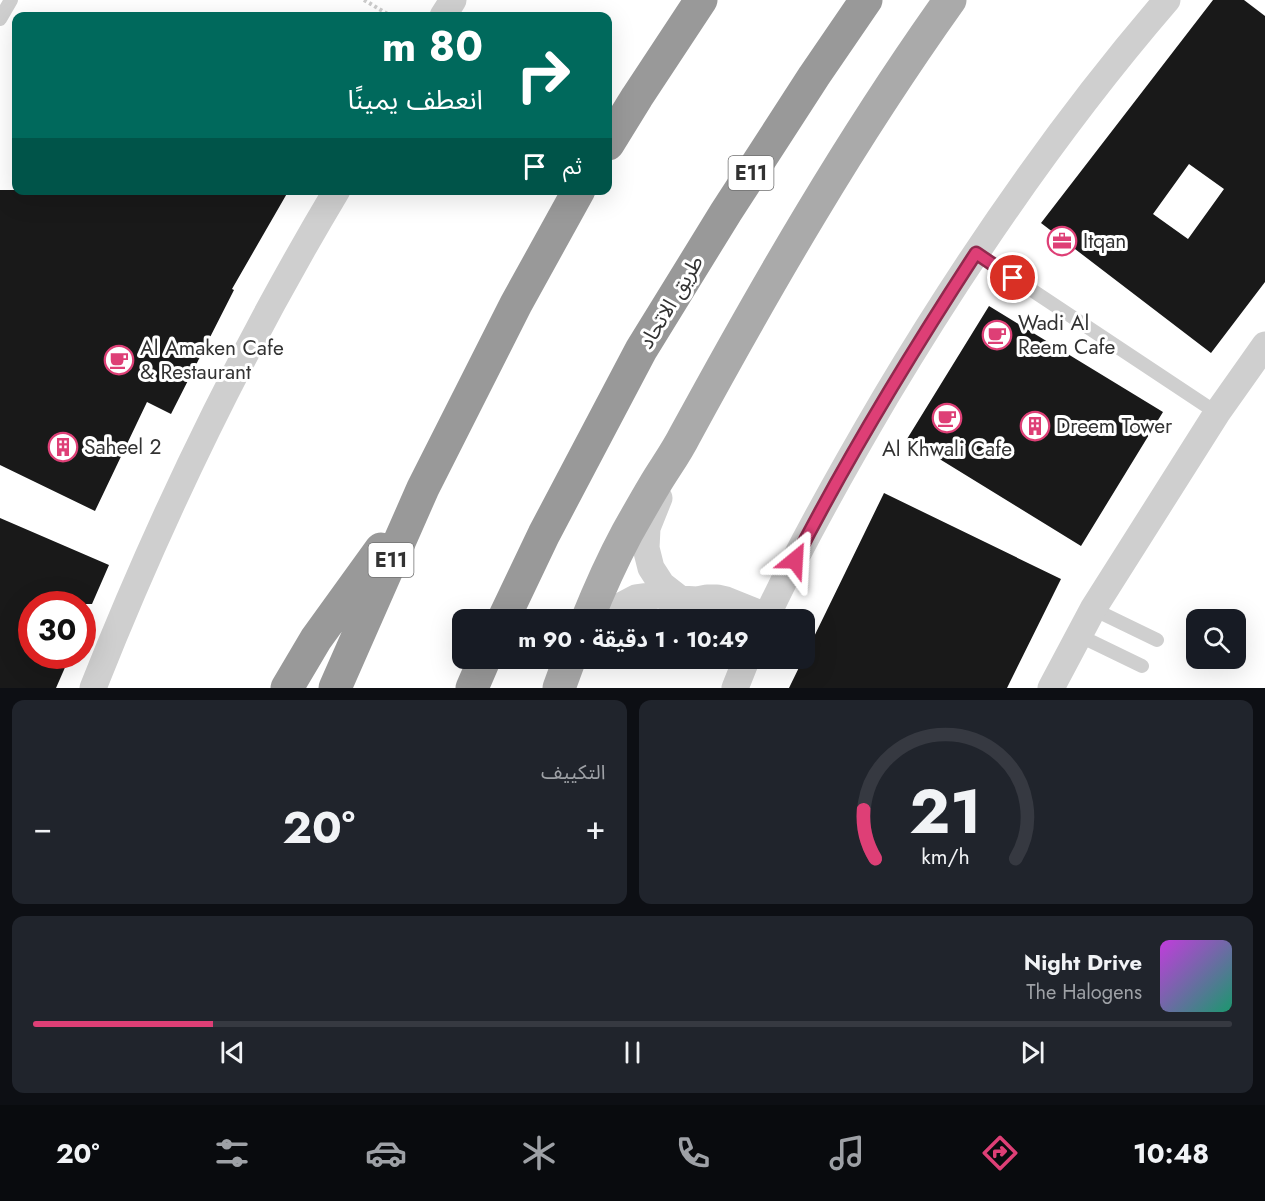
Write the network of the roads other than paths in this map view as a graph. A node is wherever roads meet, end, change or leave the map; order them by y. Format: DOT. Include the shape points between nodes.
graph roads {
  1 [pos="11,0"];
  2 [pos="701,0"];
  3 [pos="866,0"];
  4 [pos="950,0"];
  5 [pos="1167,0"];
  6 [pos="0,19"];
  7 [pos="612,138"];
  8 [pos="334,195"];
  9 [pos="576,195"];
  10 [pos="976,253"];
  11 [pos="1265,345"];
  12 [pos="1217,413"];
  13 [pos="683,439"];
  14 [pos="423,488"];
  15 [pos="696,606"];
  16 [pos="508,609"];
  17 [pos="592,609"];
  18 [pos="616,609"];
  19 [pos="746,609"];
  20 [pos="770,609"];
  21 [pos="1093,609"];
  22 [pos="1078,635"];
  23 [pos="1156,640"];
  24 [pos="1142,666"];
  25 [pos="480,669"];
  26 [pos="566,669"];
  27 [pos="576,669"];
  28 [pos="743,669"];
  29 [pos="93,688"];
  30 [pos="287,688"];
  31 [pos="335,688"];
  32 [pos="472,688"];
  33 [pos="560,688"];
  34 [pos="735,688"];
  35 [pos="1051,688"];
  1 -- 6 [label="lane"];
  2 -- 7 [label="highway"];
  3 -- 16 [label="highway, طريق الاتحاد / E11" via="726,212 641,350"];
  4 -- 13 [label="main road" via="820,198"];
  5 -- 10 [label="street" via="1072,117"];
  8 -- 29 [label="street" via="204,436 120,618"];
  9 -- 14 [label="highway, E11"];
  10 -- 12 [label="lane"];
  10 -- 20 [label="street" via="865,431"];
  11 -- 12 [label="street"];
  12 -- 21 [label="street"];
  13 -- 15 [label="street" via="647,528 646,548 651,568 662,585"];
  13 -- 17 [label="main road" via="626,536"];
  14 -- 30 [label="highway" via="316,639"];
  14 -- 31 [label="highway, E11"];
  15 -- 18 [label="street" via="658,595 636,598"];
  15 -- 19 [label="street" via="707,598 726,600"];
  21 -- 22 [label="street"];
  21 -- 23 [label="lane"];
  22 -- 24 [label="lane"];
  22 -- 35 [label="street"];
  25 -- 32 [label="highway"];
  26 -- 33 [label="main road"];
  27 -- 33 [label="street"];
  28 -- 34 [label="street"];
}
